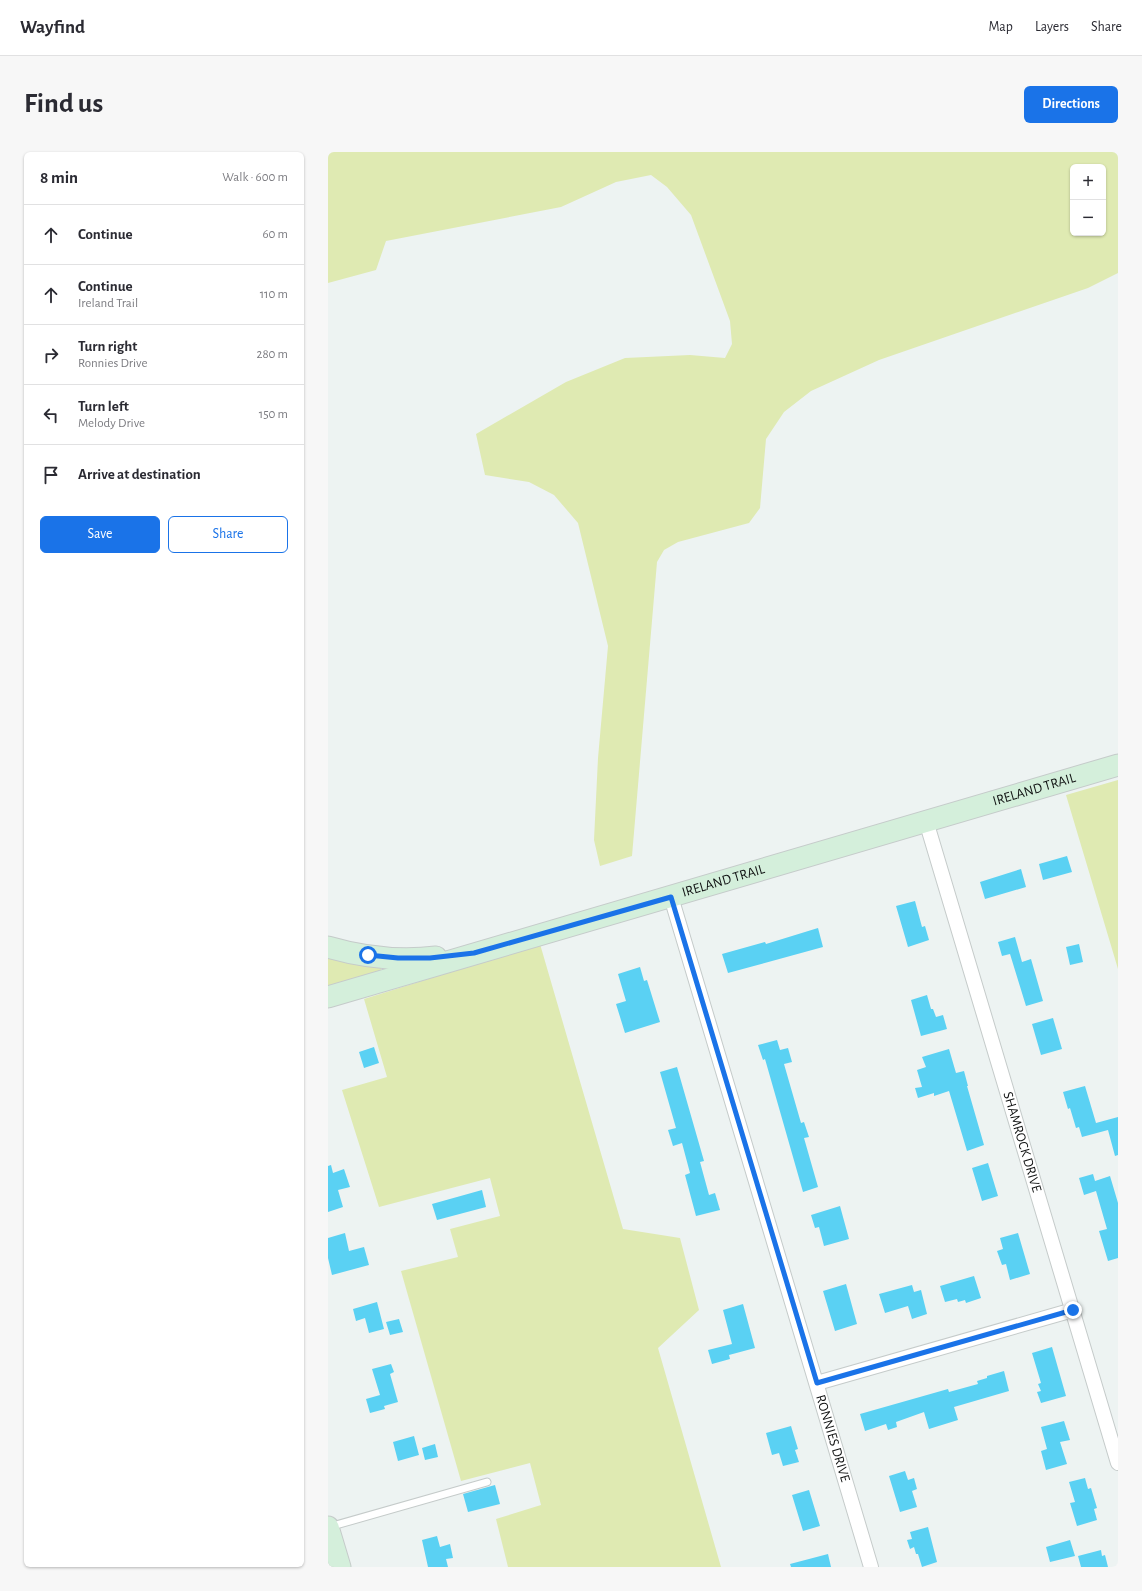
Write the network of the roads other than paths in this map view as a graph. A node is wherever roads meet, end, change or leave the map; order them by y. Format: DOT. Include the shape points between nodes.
graph roads {
  1 [pos="1118,765"];
  2 [pos="926,821"];
  3 [pos="671,897"];
  4 [pos="328,947"];
  5 [pos="474,953"];
  6 [pos="328,997"];
  7 [pos="1073,1310"];
  8 [pos="817,1383"];
  9 [pos="1118,1463"];
  10 [pos="487,1482"];
  11 [pos="328,1527"];
  12 [pos="340,1567"];
  13 [pos="871,1567"];
  1 -- 2 [label="street, IRELAND TRAIL"];
  2 -- 3 [label="street, IRELAND TRAIL"];
  2 -- 7 [label="street, SHAMROCK DRIVE"];
  3 -- 5 [label="street, IRELAND TRAIL"];
  3 -- 8 [label="street, RONNIES DRIVE"];
  4 -- 5 [label="street" via="398,958 430,958"];
  5 -- 6 [label="street, IRELAND TRAIL"];
  7 -- 8 [label="street"];
  7 -- 9 [label="street, SHAMROCK DRIVE"];
  8 -- 13 [label="street, RONNIES DRIVE"];
  10 -- 11 [label="lane"];
  11 -- 12 [label="street"];
}
